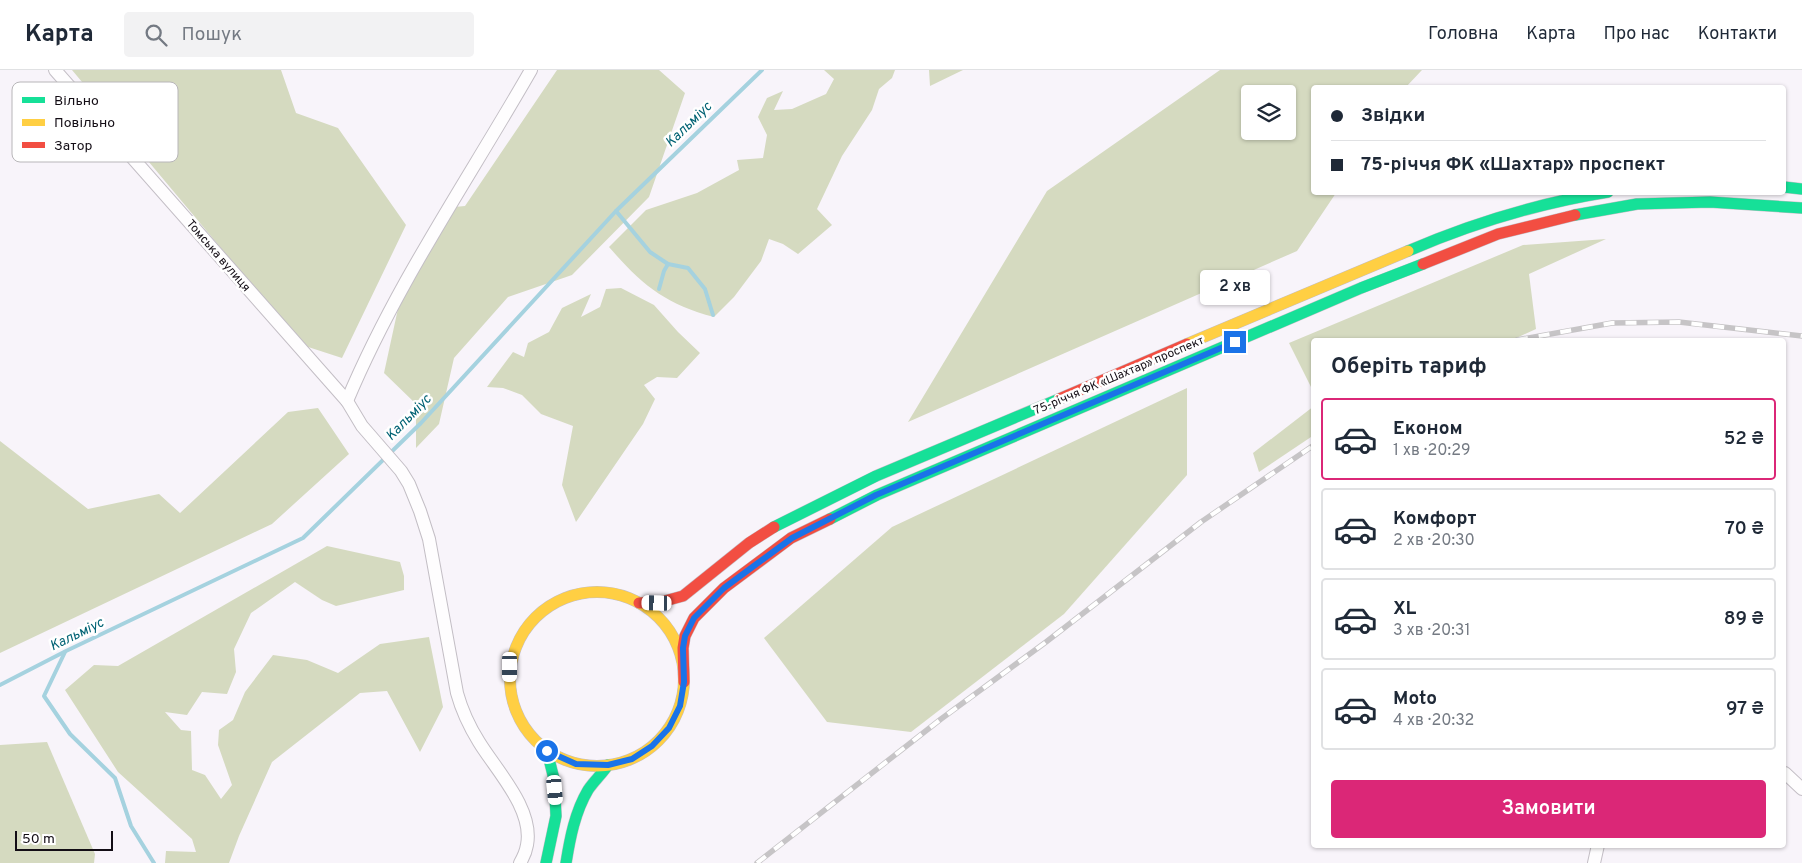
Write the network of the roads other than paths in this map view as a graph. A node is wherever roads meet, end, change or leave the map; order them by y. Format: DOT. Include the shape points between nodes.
graph roads {
  1 [pos="55,70"];
  2 [pos="531,70"];
  3 [pos="66,82"];
  4 [pos="136,162"];
  5 [pos="1786,187"];
  6 [pos="1802,189"];
  7 [pos="1589,195"];
  8 [pos="1802,208"];
  9 [pos="347,401"];
  10 [pos="639,602"];
  11 [pos="684,682"];
  12 [pos="547,751"];
  13 [pos="608,765"];
  14 [pos="1786,774"];
  15 [pos="1802,788"];
  16 [pos="1597,848"];
  17 [pos="520,863"];
  18 [pos="546,863"];
  19 [pos="566,863"];
  20 [pos="1594,863"];
  1 -- 3 [label="street, Томська вулиця"];
  2 -- 9 [label="street" via="407,277 371,345"];
  4 -- 9 [label="street, Томська вулиця"];
  5 -- 6 [label="main road"];
  7 -- 10 [label="main road, 75-річчя ФК «Шахтар» проспект" via="1507,214 1438,238 876,476 781,522 749,543 683,596 657,603"];
  8 -- 11 [label="main road, 75-річчя ФК «Шахтар» проспект" via="1710,202 1637,204 1543,222 1498,234 1442,255 876,495 792,538 724,588 694,618 683,648"];
  9 -- 17 [label="street, Томська вулиця" via="362,426 409,484 429,538 462,709 468,725 519,804 528,828 528,846"];
  10 -- 11 [label="main road" via="663,623 672,636 679,651"];
  10 -- 12 [label="main road" via="616,594 592,592 569,596 547,607 529,623 517,644 510,667 510,691 517,714"];
  11 -- 13 [label="main road" via="680,706 669,728 652,746 632,759"];
  12 -- 13 [label="main road" via="576,764"];
  12 -- 18 [label="main road" via="554,779 556,816"];
  13 -- 19 [label="main road" via="579,810"];
  14 -- 15 [label="street"];
  16 -- 20 [label="street"];
}
